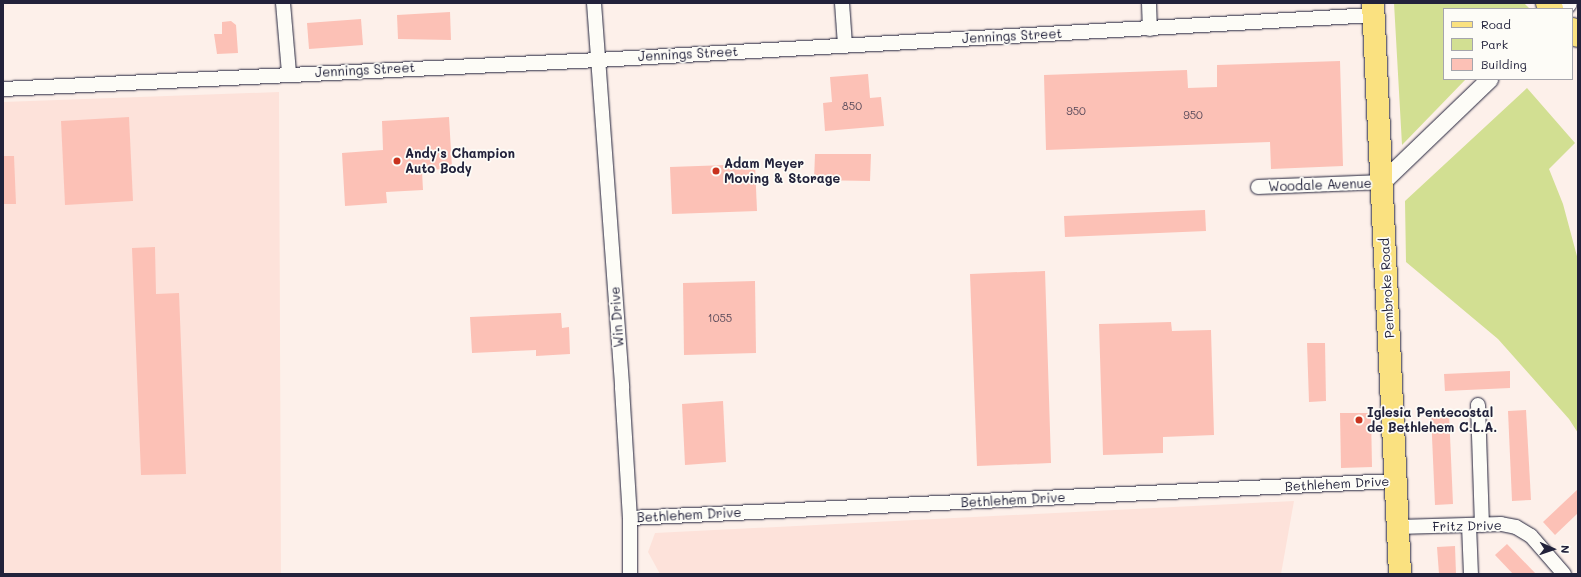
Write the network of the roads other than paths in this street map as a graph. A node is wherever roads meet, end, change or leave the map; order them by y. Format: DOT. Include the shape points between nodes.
graph roads {
  1 [pos="282,3"];
  2 [pos="594,3"];
  3 [pos="842,3"];
  4 [pos="1149,3"];
  5 [pos="1373,9"];
  6 [pos="1150,29"];
  7 [pos="845,45"];
  8 [pos="598,60"];
  9 [pos="289,73"];
  10 [pos="1487,80"];
  11 [pos="3,89"];
  12 [pos="1382,182"];
  13 [pos="1258,187"];
  14 [pos="1478,405"];
  15 [pos="1396,481"];
  16 [pos="630,518"];
  17 [pos="1475,525"];
  18 [pos="1398,527"];
  19 [pos="630,574"];
  20 [pos="1400,574"];
  21 [pos="1471,574"];
  22 [pos="1564,574"];
  1 -- 9 [label="street"];
  2 -- 8 [label="street, Win Drive"];
  3 -- 7 [label="street"];
  4 -- 6 [label="street"];
  5 -- 6 [label="street, Jennings Street"];
  5 -- 12 [label="main road, Pembroke Road"];
  6 -- 7 [label="street, Jennings Street"];
  7 -- 8 [label="street, Jennings Street"];
  8 -- 9 [label="street, Jennings Street"];
  8 -- 16 [label="street, Win Drive"];
  9 -- 11 [label="street, Jennings Street"];
  10 -- 12 [label="street"];
  12 -- 13 [label="street, Woodale Avenue"];
  12 -- 15 [label="main road, Pembroke Road"];
  14 -- 17 [label="street"];
  15 -- 16 [label="street, Bethlehem Drive"];
  15 -- 18 [label="main road, Pembroke Road"];
  16 -- 19 [label="street, Win Drive"];
  17 -- 18 [label="street, Fritz Drive"];
  17 -- 21 [label="street"];
  17 -- 22 [label="street, Fritz Drive" via="1509,525 1523,531"];
  18 -- 20 [label="main road, Pembroke Road"];
}
